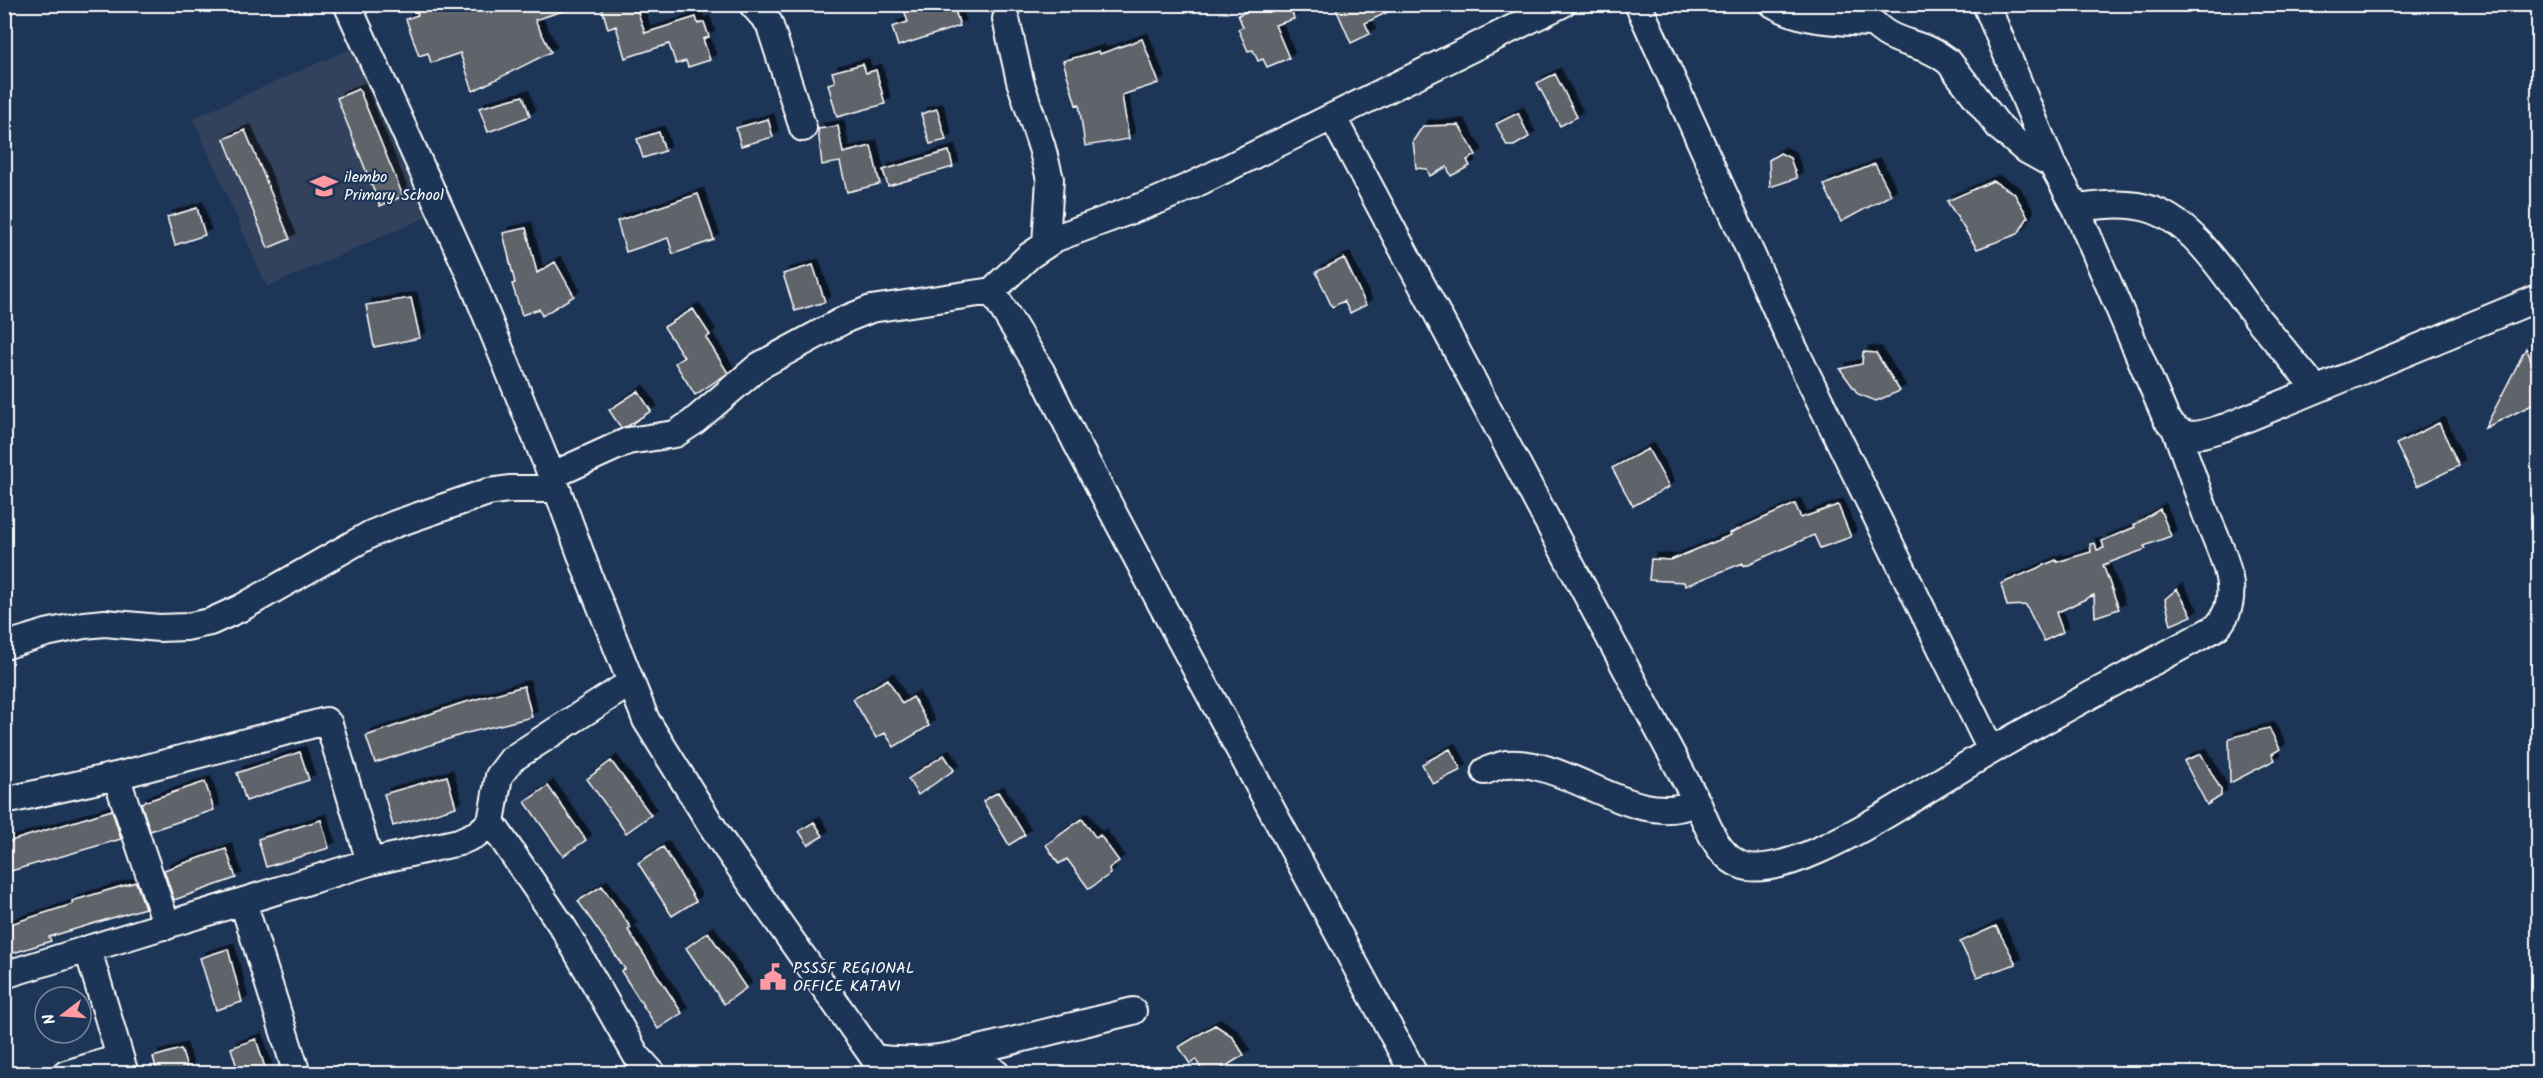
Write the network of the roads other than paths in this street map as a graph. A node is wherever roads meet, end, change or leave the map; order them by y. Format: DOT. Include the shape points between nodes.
graph roads {
  1 [pos="346,4"];
  2 [pos="752,4"];
  3 [pos="1562,4"];
  4 [pos="1638,4"];
  5 [pos="1773,4"];
  6 [pos="1986,4"];
  7 [pos="1864,14"];
  8 [pos="1006,19"];
  9 [pos="1333,118"];
  10 [pos="804,128"];
  11 [pos="2052,164"];
  12 [pos="2076,208"];
  13 [pos="1046,244"];
  14 [pos="992,291"];
  15 [pos="2538,298"];
  16 [pos="2316,389"];
  17 [pos="2176,431"];
  18 [pos="554,483"];
  19 [pos="4,646"];
  20 [pos="630,684"];
  21 [pos="1991,750"];
  22 [pos="1485,771"];
  23 [pos="116,776"];
  24 [pos="4,801"];
  25 [pos="1696,802"];
  26 [pos="491,822"];
  27 [pos="370,862"];
  28 [pos="243,902"];
  29 [pos="167,926"];
  30 [pos="88,950"];
  31 [pos="4,975"];
  32 [pos="1133,1011"];
  33 [pos="972,1052"];
  34 [pos="122,1066"];
  35 [pos="878,1066"];
  36 [pos="66,1074"];
  37 [pos="297,1074"];
  38 [pos="653,1074"];
  39 [pos="997,1074"];
  40 [pos="1414,1074"];
  1 -- 18 [label="street" via="470,275"];
  2 -- 10 [label="street" via="769,23"];
  3 -- 9 [label="street"];
  4 -- 21 [label="street" via="1792,344"];
  5 -- 7 [label="street" via="1791,15 1810,19"];
  6 -- 11 [label="street"];
  7 -- 11 [label="street" via="1895,40 1939,54 2000,128 2023,148"];
  8 -- 13 [label="street" via="1050,179"];
  9 -- 13 [label="street" via="1159,201"];
  9 -- 25 [label="street"];
  11 -- 12 [label="street"];
  12 -- 16 [label="street" via="2133,205 2154,210 2181,225 2219,266"];
  12 -- 17 [label="street" via="2150,383"];
  13 -- 14 [label="street"];
  14 -- 18 [label="street" via="871,309 846,319 759,366 675,434 628,441"];
  14 -- 40 [label="street" via="1041,371"];
  15 -- 16 [label="street"];
  16 -- 17 [label="street" via="2226,427 2191,436"];
  17 -- 21 [label="street" via="2225,560 2230,585 2224,619 2217,627"];
  18 -- 19 [label="street" via="488,492 395,524 210,622 159,628 84,625"];
  18 -- 20 [label="street"];
  20 -- 26 [label="street" via="512,759 499,776"];
  20 -- 35 [label="street" via="646,720 720,839"];
  21 -- 25 [label="street" via="1818,850 1763,867 1748,867 1725,855"];
  22 -- 25 [label="street" via="1505,764 1534,767 1634,803 1667,810 1682,809"];
  23 -- 24 [label="street"];
  23 -- 27 [label="street" via="326,721"];
  23 -- 29 [label="street"];
  26 -- 27 [label="street" via="459,842"];
  26 -- 38 [label="street" via="564,929 636,1055"];
  27 -- 28 [label="street"];
  28 -- 29 [label="street"];
  28 -- 37 [label="street"];
  29 -- 30 [label="street"];
  30 -- 31 [label="street"];
  30 -- 34 [label="street"];
  32 -- 33 [label="street"];
  33 -- 35 [label="street"];
  33 -- 39 [label="street"];
  34 -- 36 [label="street"];
}
